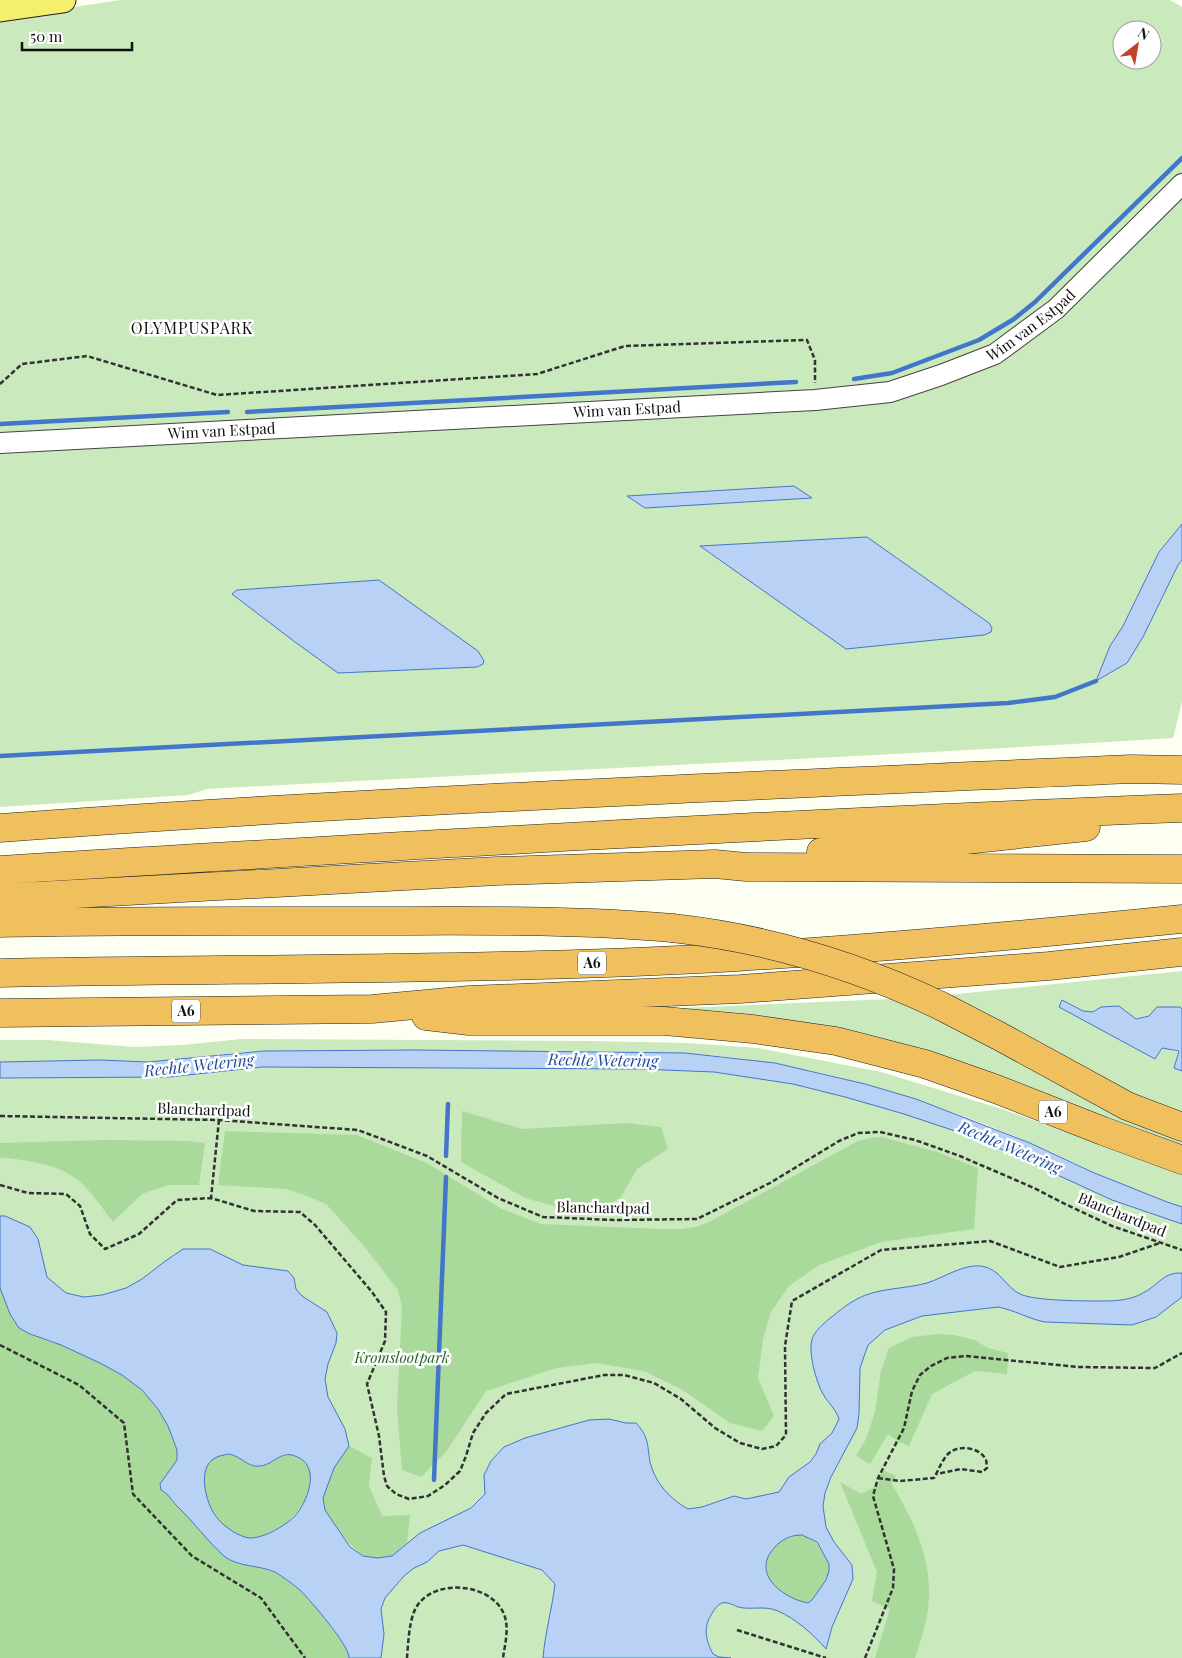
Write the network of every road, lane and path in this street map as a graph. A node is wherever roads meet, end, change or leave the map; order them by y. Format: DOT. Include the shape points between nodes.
graph roads {
  1 [pos="62,0"];
  2 [pos="7,6"];
  3 [pos="1182,184"];
  4 [pos="0,384"];
  5 [pos="815,400"];
  6 [pos="0,443"];
  7 [pos="1182,761"];
  8 [pos="1130,769"];
  9 [pos="1182,770"];
  10 [pos="1182,808"];
  11 [pos="1182,814"];
  12 [pos="0,828"];
  13 [pos="715,864"];
  14 [pos="1182,869"];
  15 [pos="0,870"];
  16 [pos="0,898"];
  17 [pos="1182,919"];
  18 [pos="0,923"];
  19 [pos="1182,952"];
  20 [pos="0,972"];
  21 [pos="372,1009"];
  22 [pos="0,1013"];
  23 [pos="0,1116"];
  24 [pos="219,1120"];
  25 [pos="1182,1127"];
  26 [pos="1182,1160"];
  27 [pos="0,1186"];
  28 [pos="211,1198"];
  29 [pos="1160,1243"];
  30 [pos="1182,1250"];
  31 [pos="0,1345"];
  32 [pos="1182,1353"];
  33 [pos="936,1474"];
  34 [pos="878,1478"];
  35 [pos="737,1630"];
  36 [pos="305,1658"];
  37 [pos="407,1658"];
  38 [pos="503,1658"];
  39 [pos="826,1658"];
  40 [pos="865,1658"];
  1 -- 2 [label="main road"];
  3 -- 5 [label="street, Wim van Estpad" via="1056,309 995,354 890,392"];
  4 -- 5 [label="path" via="22,364 87,356 217,395 537,374 625,346 808,340 814,360"];
  5 -- 6 [label="street, Wim van Estpad"];
  7 -- 8 [label="highway"];
  8 -- 9 [label="highway"];
  8 -- 12 [label="highway" via="443,800"];
  10 -- 15 [label="highway" via="606,834"];
  11 -- 13 [label="highway" via="1056,832 909,846 745,856"];
  13 -- 14 [label="highway" via="756,868"];
  13 -- 16 [label="highway" via="497,871"];
  17 -- 20 [label="highway, A6" via="737,957 543,965"];
  18 -- 25 [label="highway, bridge" via="512,920 672,928 746,940 818,958 894,984 999,1036 1127,1106"];
  19 -- 21 [label="highway, A6" via="1049,966 740,989 470,1000"];
  21 -- 22 [label="highway, A6"];
  21 -- 26 [label="highway, A6" via="469,1021 664,1021 836,1041 925,1064"];
  23 -- 24 [label="path, Blanchardpad"];
  24 -- 28 [label="path"];
  24 -- 29 [label="path, Blanchardpad" via="358,1130 427,1156 498,1198 543,1218 614,1220 697,1219 770,1183 839,1140 858,1133 880,1132 960,1156 1091,1216"];
  27 -- 28 [label="path" via="28,1193 66,1194 80,1206 90,1234 105,1249 139,1234 177,1200"];
  28 -- 29 [label="path" via="254,1211 300,1212 315,1225 386,1312 384,1341 367,1384 387,1486 396,1494 410,1499 428,1496 445,1486 460,1471 473,1433 486,1413 506,1394 604,1375 624,1375 654,1383 740,1443 762,1449 776,1446 786,1434 785,1346 792,1301 881,1250 990,1241 1060,1267 1119,1257"];
  29 -- 30 [label="path, Blanchardpad"];
  31 -- 36 [label="path" via="79,1385 124,1423 133,1494 192,1556 262,1598"];
  32 -- 34 [label="path" via="1155,1368 1078,1367 966,1356 947,1358 920,1375 912,1391 904,1428"];
  33 -- 33 [label="path" via="948,1454 958,1449 971,1448 986,1460 987,1468 982,1472 962,1469"];
  33 -- 34 [label="path" via="934,1478 900,1481"];
  34 -- 40 [label="path" via="873,1496 894,1569 893,1588"];
  35 -- 39 [label="path"];
  37 -- 38 [label="path" via="414,1612 423,1599 436,1590 459,1588 477,1590 503,1612 507,1631"];
}
